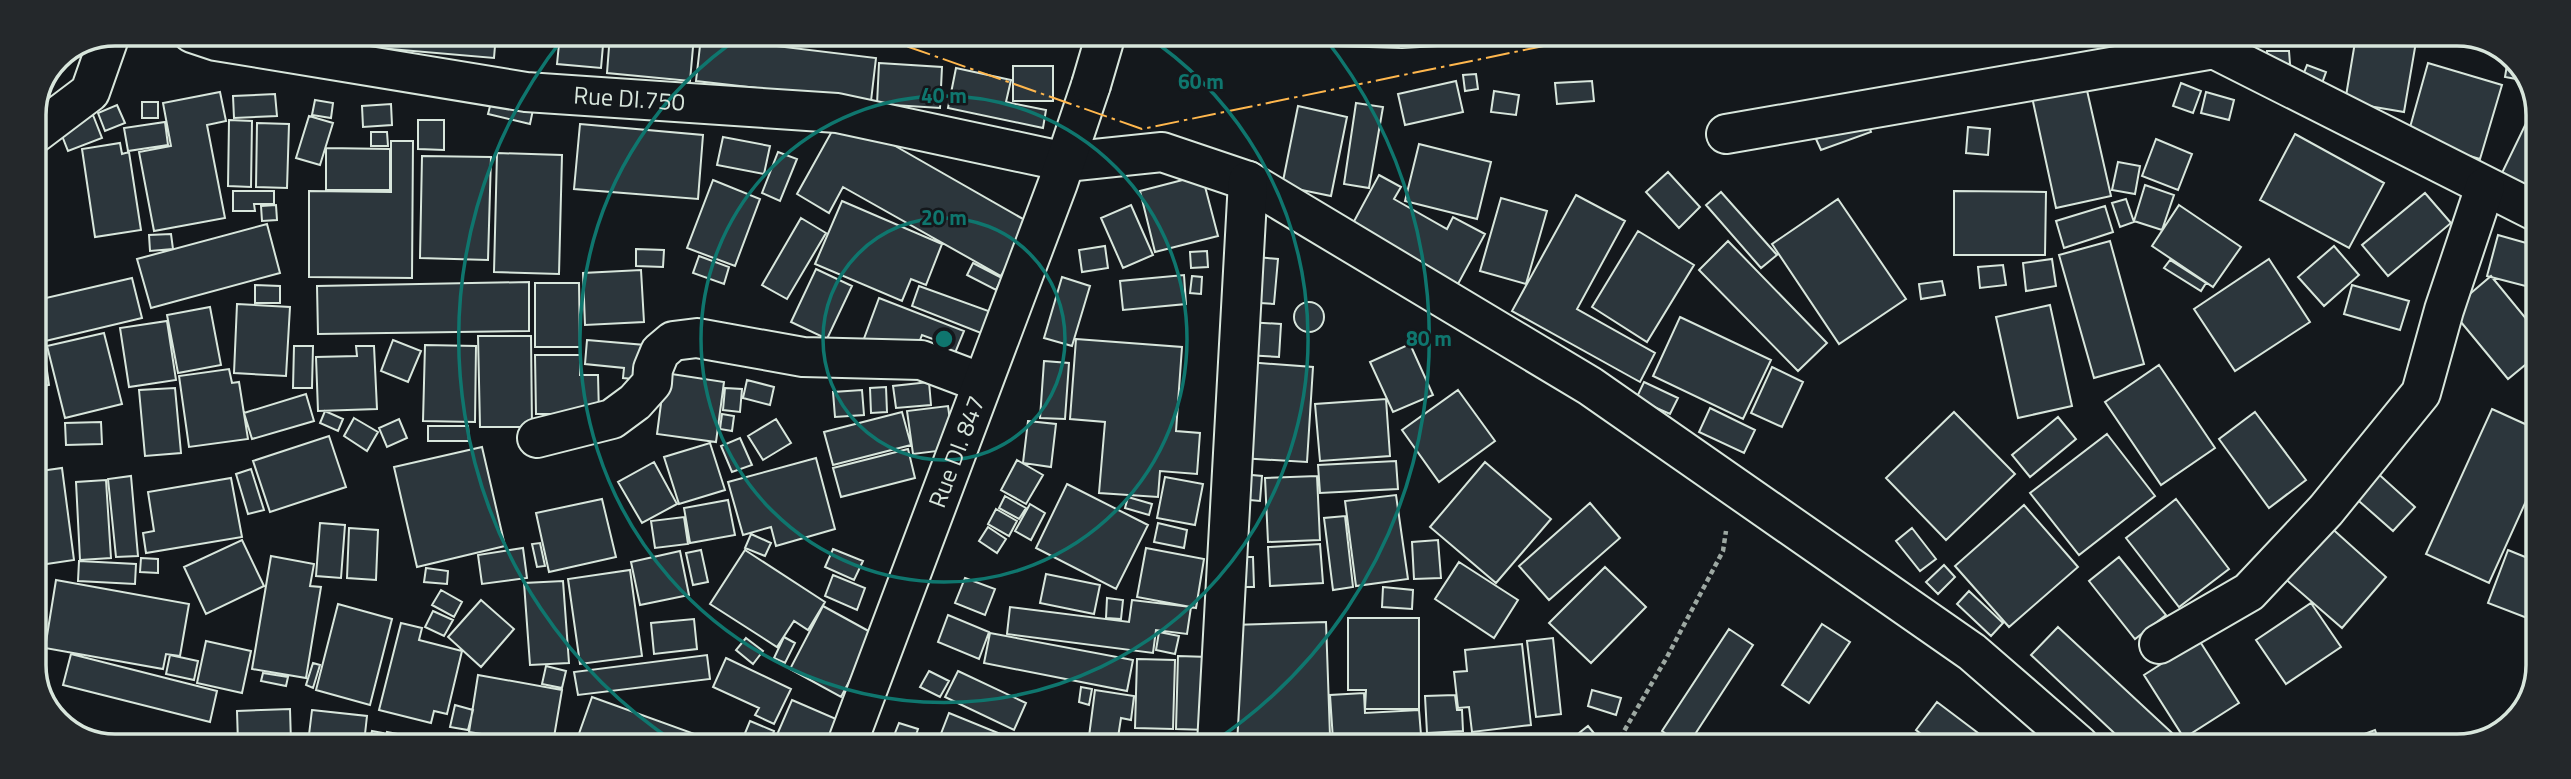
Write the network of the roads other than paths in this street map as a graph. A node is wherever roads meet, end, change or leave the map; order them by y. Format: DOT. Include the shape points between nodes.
graph roads {
  1 [pos="246,46"];
  2 [pos="1102,46"];
  3 [pos="106,47"];
  4 [pos="46,125"];
  5 [pos="1726,134"];
  6 [pos="1066,162"];
  7 [pos="1248,181"];
  8 [pos="2485,187"];
  9 [pos="2525,206"];
  10 [pos="982,383"];
  11 [pos="537,438"];
  12 [pos="2160,644"];
  13 [pos="851,734"];
  14 [pos="1218,734"];
  15 [pos="2066,734"];
  1 -- 6 [label="street, Rue DI.750" via="526,92 837,113"];
  2 -- 6 [label="street, Rue DI. 847, bridge"];
  3 -- 4 [label="street" via="90,92"];
  5 -- 8 [label="street" via="2214,49"];
  6 -- 7 [label="street, Rue DI.750" via="1162,152"];
  6 -- 10 [label="street, Rue DI. 847"];
  7 -- 14 [label="street"];
  7 -- 15 [label="street, Rue DI.750" via="1590,386 1972,652"];
  8 -- 9 [label="street"];
  8 -- 12 [label="street" via="2421,393 2326,510 2249,592"];
  10 -- 11 [label="street" via="920,360 803,357 697,338 673,341 660,352 652,383 612,419"];
  10 -- 13 [label="street, Rue DI. 847"];
}
